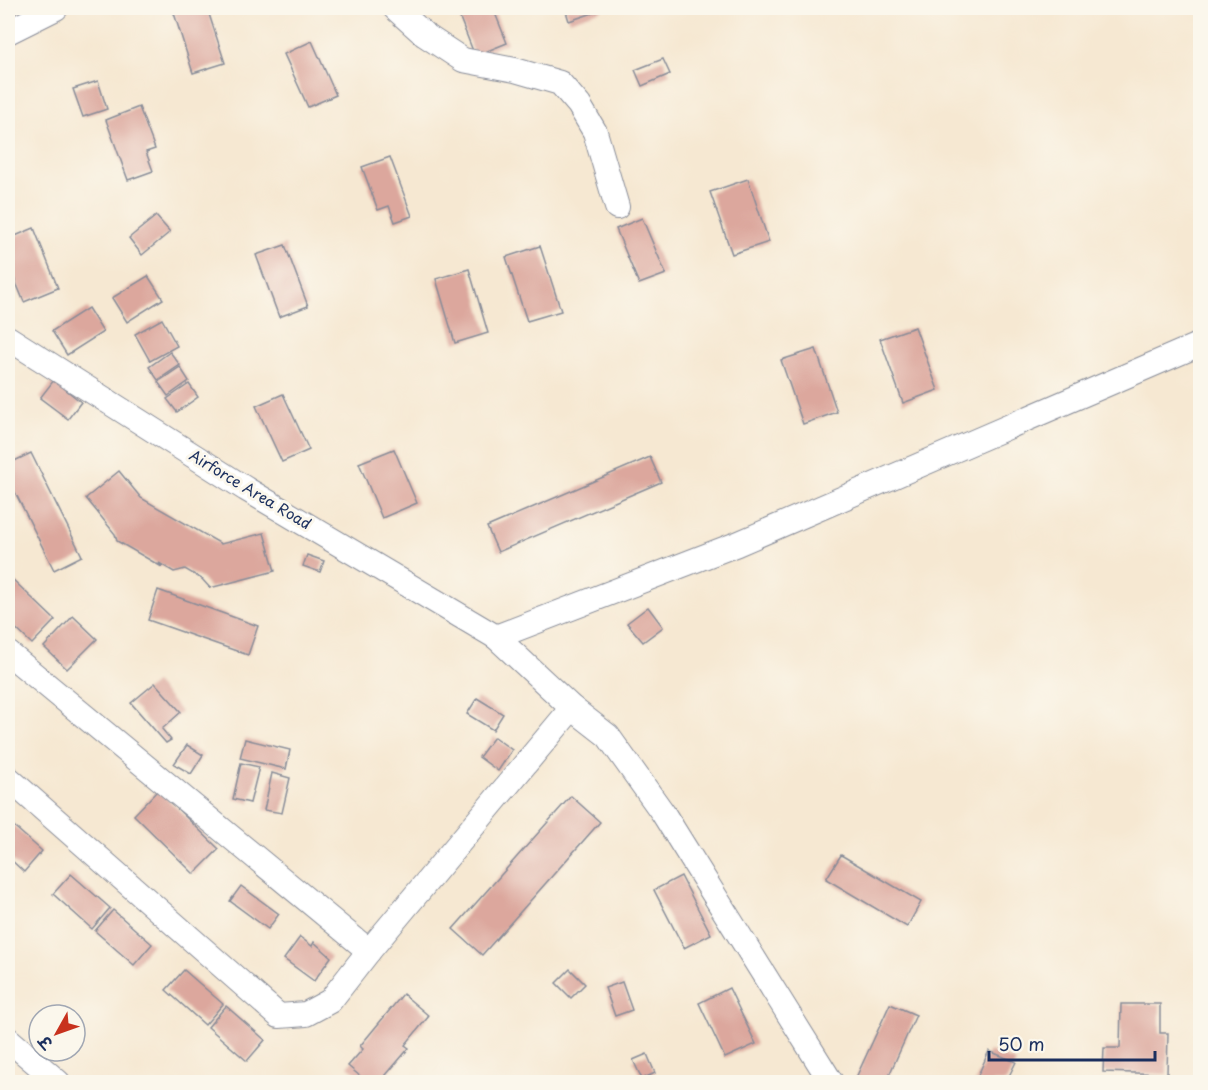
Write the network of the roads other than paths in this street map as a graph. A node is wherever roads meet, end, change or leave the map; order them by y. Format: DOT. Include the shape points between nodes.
graph roads {
  1 [pos="56,8"];
  2 [pos="395,8"];
  3 [pos="8,32"];
  4 [pos="617,207"];
  5 [pos="8,338"];
  6 [pos="1200,344"];
  7 [pos="496,637"];
  8 [pos="8,652"];
  9 [pos="572,708"];
  10 [pos="8,778"];
  11 [pos="369,951"];
  12 [pos="8,1039"];
  13 [pos="58,1083"];
  14 [pos="831,1083"];
  1 -- 3 [label="street"];
  2 -- 4 [label="street" via="424,34 463,60 560,83 595,132"];
  5 -- 7 [label="street, Airforce Area Road" via="246,489"];
  6 -- 7 [label="street" via="737,544"];
  7 -- 9 [label="street, Airforce Area Road"];
  8 -- 11 [label="street"];
  9 -- 11 [label="street"];
  9 -- 14 [label="street, Airforce Area Road" via="608,736 663,813"];
  10 -- 11 [label="street" via="279,1016 306,1014 330,1001"];
  12 -- 13 [label="street"];
}
